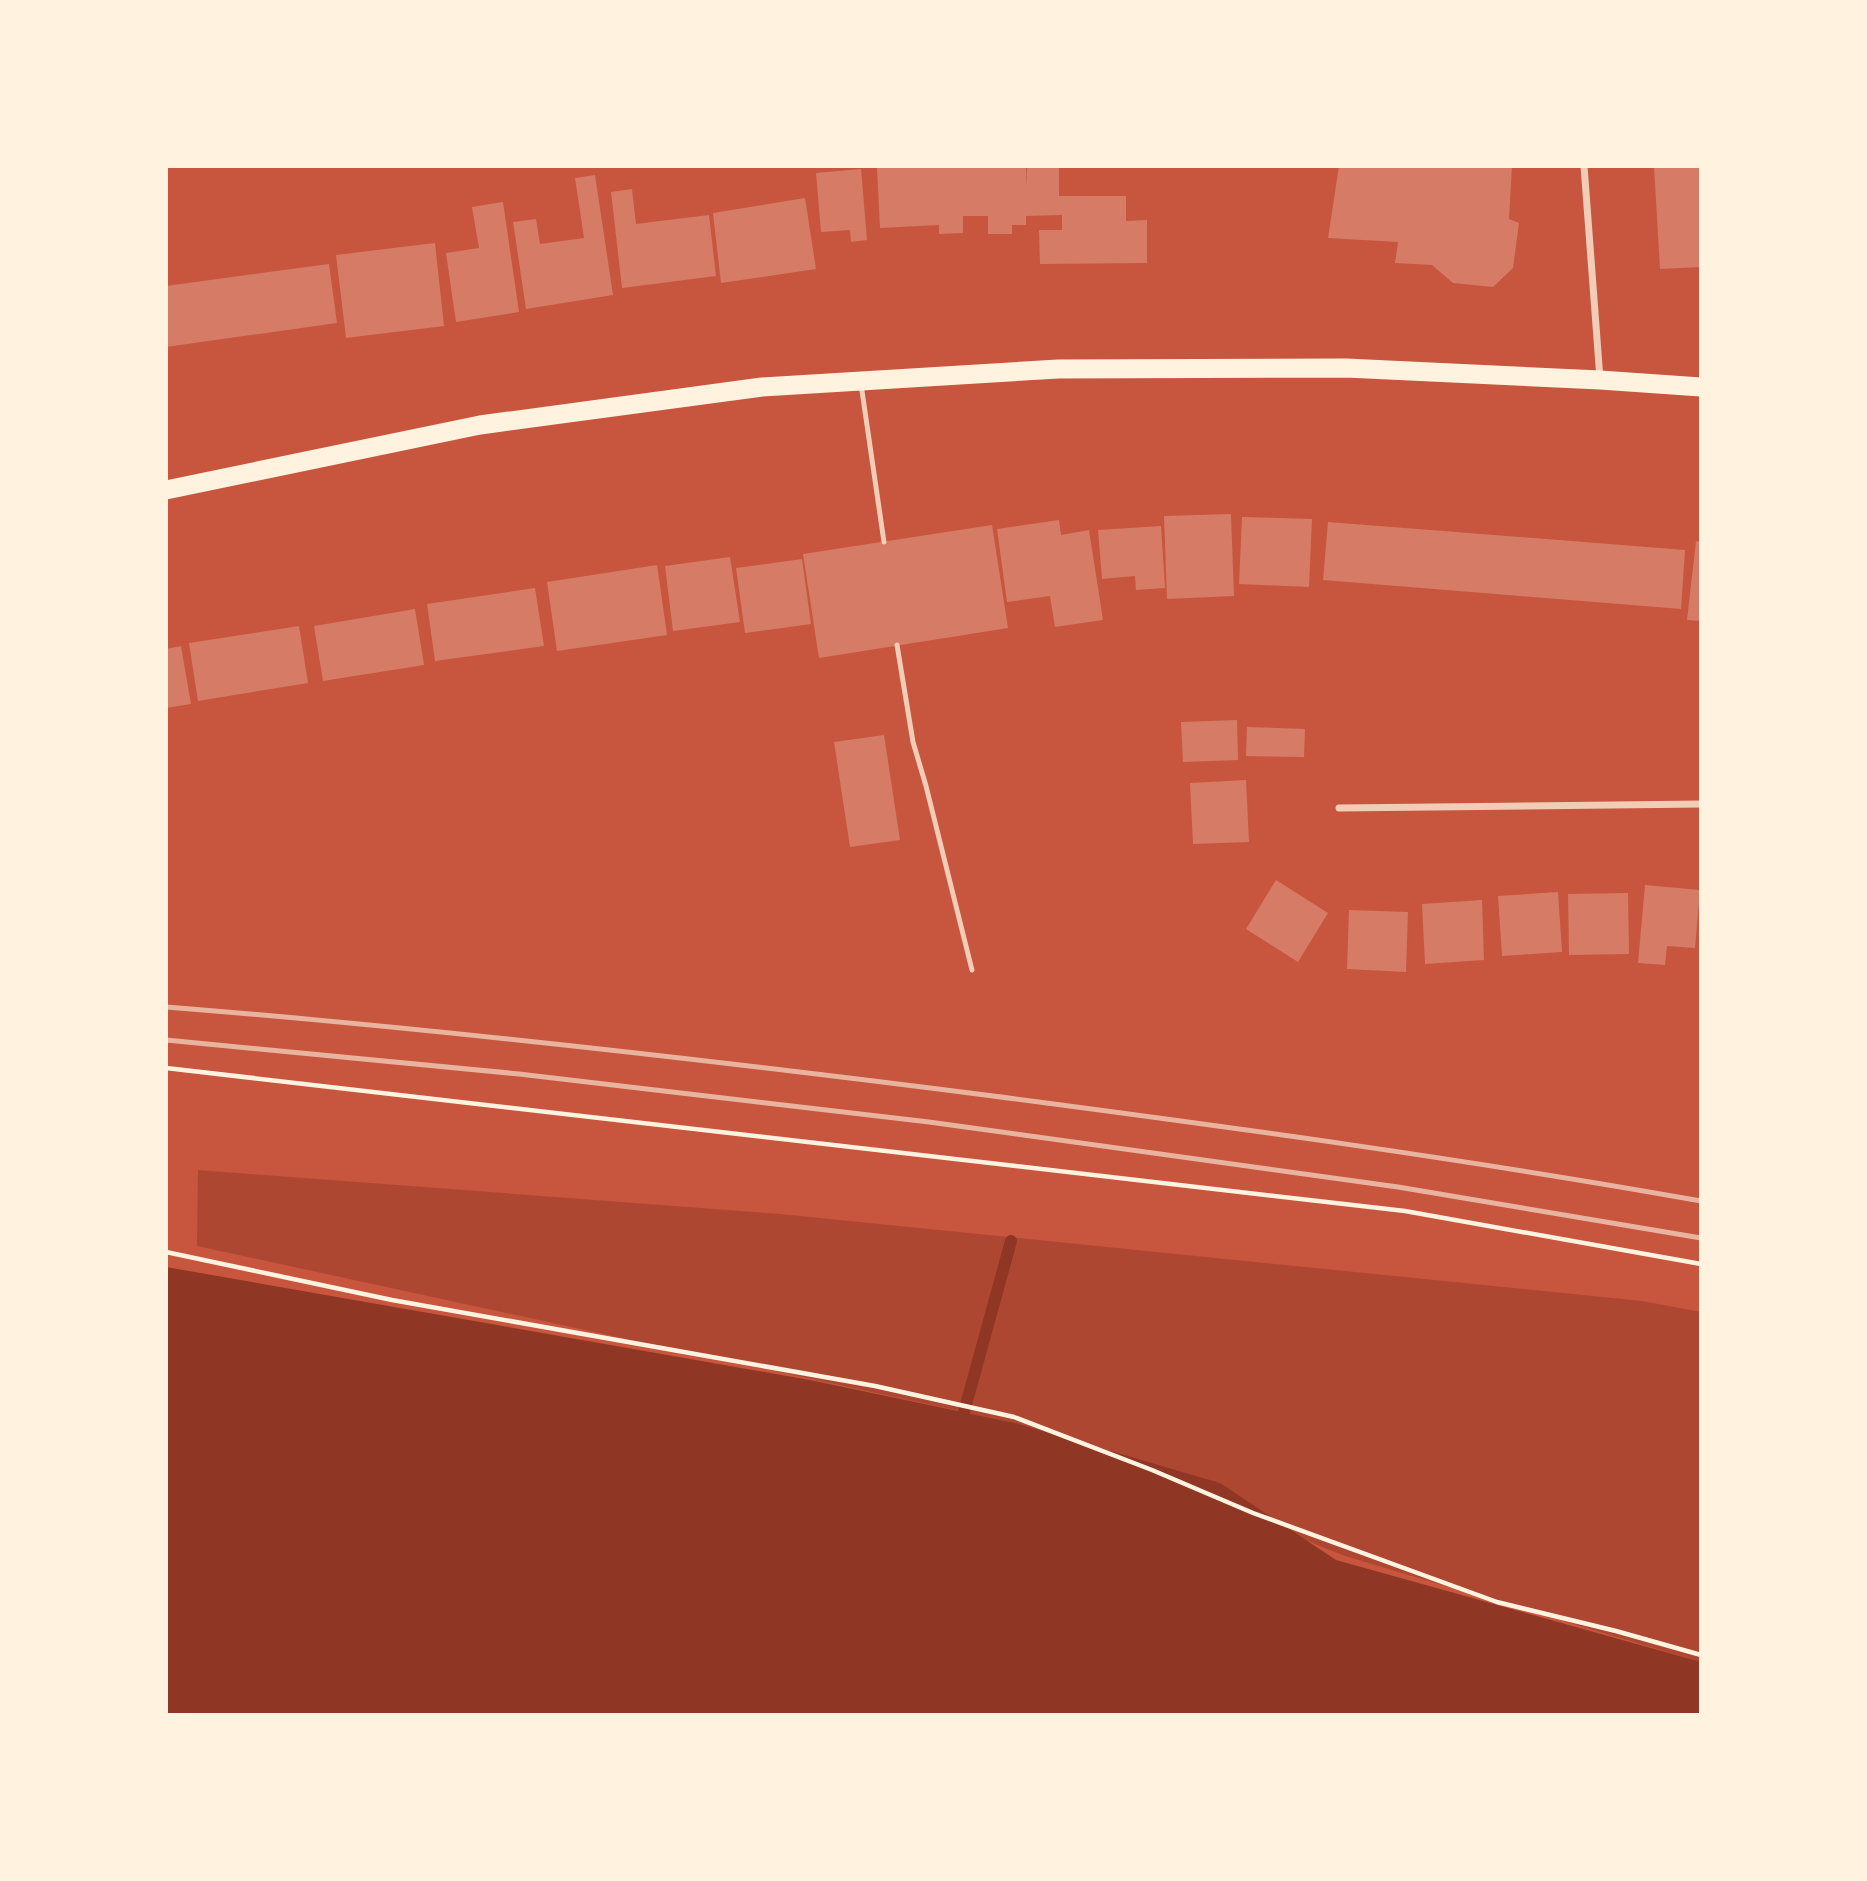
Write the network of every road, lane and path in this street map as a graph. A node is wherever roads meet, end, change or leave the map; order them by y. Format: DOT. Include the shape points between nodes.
graph roads {
  1 [pos="1584,166"];
  2 [pos="1601,380"];
  3 [pos="861,381"];
  4 [pos="1701,387"];
  5 [pos="166,490"];
  6 [pos="884,542"];
  7 [pos="897,645"];
  8 [pos="1701,804"];
  9 [pos="1339,808"];
  10 [pos="972,970"];
  11 [pos="166,1068"];
  12 [pos="166,1252"];
  13 [pos="1701,1264"];
  14 [pos="1701,1655"];
  1 -- 2 [label="street"];
  2 -- 3 [label="highway" via="1346,368 1085,369"];
  2 -- 4 [label="highway"];
  3 -- 5 [label="highway" via="762,387 481,425"];
  3 -- 6 [label="lane"];
  7 -- 10 [label="lane" via="912,742"];
  8 -- 9 [label="street"];
  11 -- 13 [label="path" via="1405,1211"];
  12 -- 14 [label="path" via="392,1300 862,1384 1014,1417 1253,1513 1497,1602"];
}
